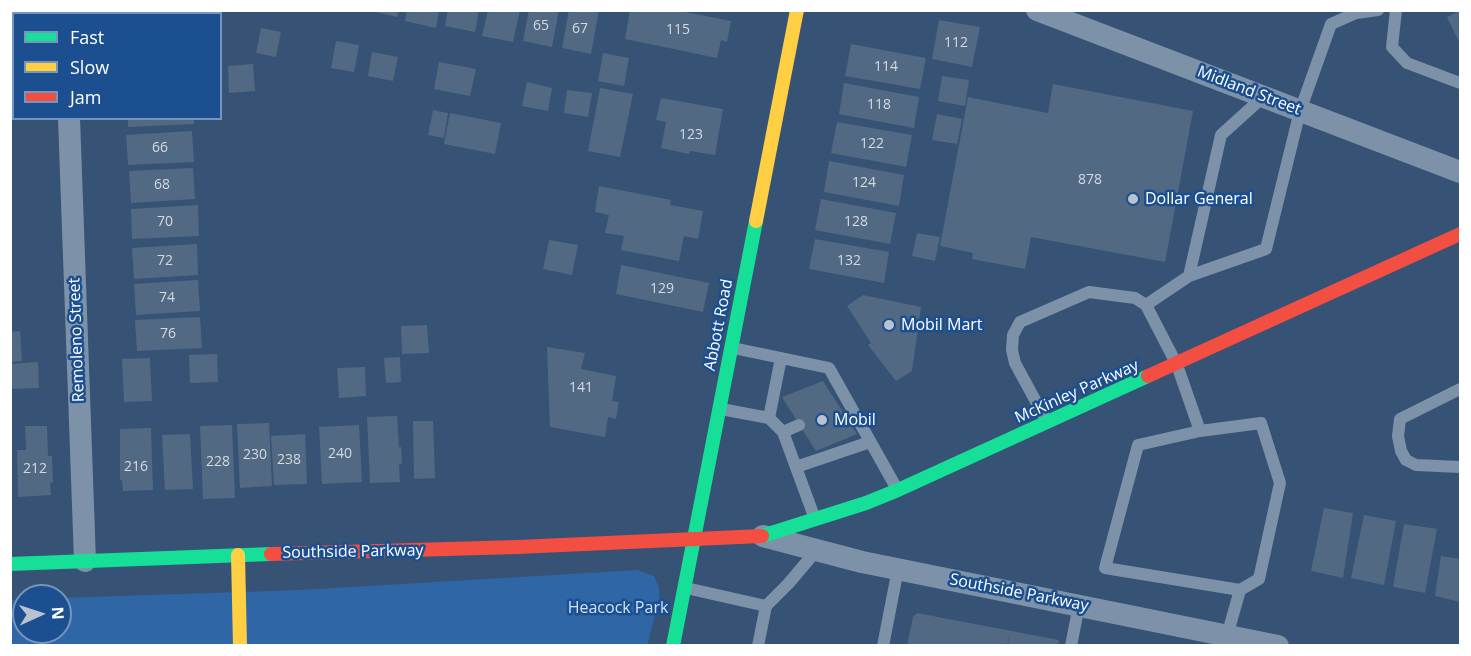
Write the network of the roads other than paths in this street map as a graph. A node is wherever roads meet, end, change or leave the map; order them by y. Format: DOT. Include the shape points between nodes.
graph roads {
  1 [pos="797,10"];
  2 [pos="1037,10"];
  3 [pos="1378,10"];
  4 [pos="1396,10"];
  5 [pos="1461,83"];
  6 [pos="1263,97"];
  7 [pos="1300,111"];
  8 [pos="69,120"];
  9 [pos="1461,172"];
  10 [pos="1461,234"];
  11 [pos="1189,276"];
  12 [pos="1146,305"];
  13 [pos="732,348"];
  14 [pos="782,358"];
  15 [pos="1177,365"];
  16 [pos="1461,389"];
  17 [pos="720,409"];
  18 [pos="769,418"];
  19 [pos="1048,423"];
  20 [pos="799,425"];
  21 [pos="1200,431"];
  22 [pos="783,432"];
  23 [pos="870,442"];
  24 [pos="796,467"];
  25 [pos="1461,467"];
  26 [pos="898,490"];
  27 [pos="815,520"];
  28 [pos="762,536"];
  29 [pos="695,540"];
  30 [pos="817,550"];
  31 [pos="238,555"];
  32 [pos="85,561"];
  33 [pos="10,564"];
  34 [pos="898,569"];
  35 [pos="685,587"];
  36 [pos="1240,590"];
  37 [pos="1079,605"];
  38 [pos="766,606"];
  39 [pos="1227,636"];
  40 [pos="240,645"];
  41 [pos="674,645"];
  42 [pos="758,645"];
  43 [pos="883,645"];
  44 [pos="1071,645"];
  45 [pos="1278,645"];
  1 -- 13 [label="street, Abbott Road"];
  2 -- 6 [label="street, Midland Street"];
  3 -- 7 [label="lane" via="1356,13 1331,24"];
  4 -- 5 [label="lane" via="1392,47 1407,63"];
  6 -- 7 [label="street, Midland Street"];
  6 -- 11 [label="lane" via="1221,135"];
  7 -- 9 [label="street, Midland Street"];
  7 -- 11 [label="lane" via="1266,249"];
  8 -- 32 [label="street, Remoleno Street"];
  10 -- 15 [label="street, McKinley Parkway"];
  11 -- 12 [label="lane"];
  12 -- 15 [label="lane"];
  12 -- 19 [label="lane" via="1135,298 1089,292 1020,322 1013,335 1015,363"];
  13 -- 14 [label="lane"];
  13 -- 17 [label="street, Abbott Road"];
  14 -- 18 [label="lane"];
  14 -- 23 [label="lane" via="829,368 844,404"];
  15 -- 19 [label="street, McKinley Parkway"];
  15 -- 21 [label="lane"];
  16 -- 25 [label="lane" via="1400,419 1398,436 1406,460 1416,465"];
  17 -- 18 [label="lane"];
  17 -- 29 [label="street, Abbott Road"];
  18 -- 22 [label="lane"];
  19 -- 26 [label="street, McKinley Parkway"];
  20 -- 22 [label="lane"];
  21 -- 36 [label="lane" via="1260,423 1280,483 1259,579"];
  21 -- 36 [label="lane" via="1138,445 1105,568"];
  22 -- 24 [label="lane"];
  23 -- 24 [label="lane"];
  23 -- 26 [label="lane"];
  24 -- 27 [label="lane"];
  26 -- 27 [label="street, McKinley Parkway"];
  27 -- 28 [label="street, McKinley Parkway"];
  28 -- 29 [label="street, McKinley Parkway"];
  28 -- 30 [label="street, Southside Parkway"];
  29 -- 31 [label="street, Southside Parkway"];
  29 -- 35 [label="street, Abbott Road"];
  30 -- 34 [label="street, Southside Parkway"];
  30 -- 38 [label="lane"];
  31 -- 32 [label="street, Southside Parkway"];
  31 -- 40 [label="street"];
  32 -- 33 [label="street, Southside Parkway"];
  34 -- 37 [label="street, Southside Parkway"];
  34 -- 43 [label="lane"];
  35 -- 38 [label="lane"];
  35 -- 41 [label="street, Abbott Road"];
  36 -- 39 [label="lane"];
  37 -- 39 [label="street, Southside Parkway"];
  37 -- 44 [label="lane"];
  38 -- 42 [label="lane"];
  39 -- 45 [label="street, Southside Parkway"];
}
